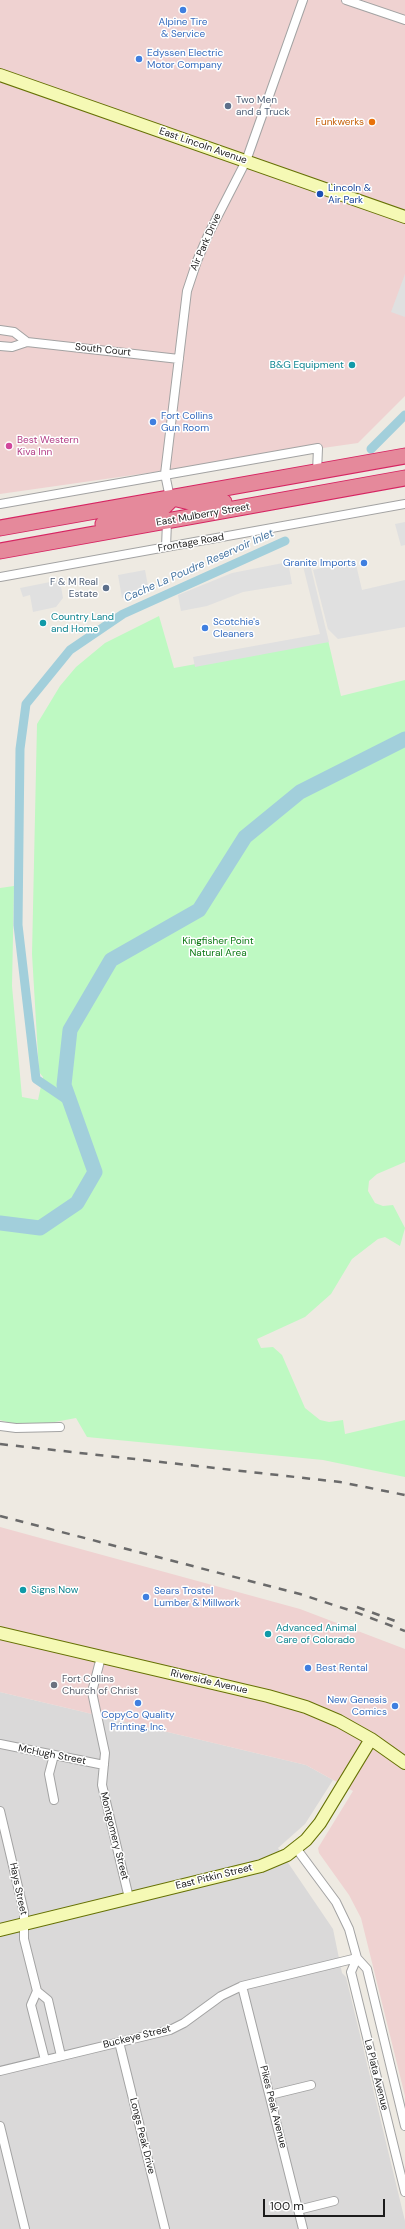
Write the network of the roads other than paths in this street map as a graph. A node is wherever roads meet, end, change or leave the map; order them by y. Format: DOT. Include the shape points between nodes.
graph roads {
  1 [pos="303,0"];
  2 [pos="346,0"];
  3 [pos="405,20"];
  4 [pos="0,75"];
  5 [pos="246,161"];
  6 [pos="405,217"];
  7 [pos="0,330"];
  8 [pos="27,342"];
  9 [pos="0,346"];
  10 [pos="179,359"];
  11 [pos="405,456"];
  12 [pos="317,472"];
  13 [pos="165,474"];
  14 [pos="405,476"];
  15 [pos="170,498"];
  16 [pos="0,504"];
  17 [pos="405,504"];
  18 [pos="167,522"];
  19 [pos="0,528"];
  20 [pos="49,542"];
  21 [pos="166,547"];
  22 [pos="0,551"];
  23 [pos="0,577"];
  24 [pos="0,1426"];
  25 [pos="60,1427"];
  26 [pos="0,1633"];
  27 [pos="100,1657"];
  28 [pos="371,1739"];
  29 [pos="0,1744"];
  30 [pos="54,1755"];
  31 [pos="405,1763"];
  32 [pos="104,1765"];
  33 [pos="54,1800"];
  34 [pos="0,1810"];
  35 [pos="296,1848"];
  36 [pos="129,1898"];
  37 [pos="24,1924"];
  38 [pos="0,1930"];
  39 [pos="357,1958"];
  40 [pos="242,1986"];
  41 [pos="37,1991"];
  42 [pos="119,2042"];
  43 [pos="61,2056"];
  44 [pos="45,2060"];
  45 [pos="0,2071"];
  46 [pos="311,2085"];
  47 [pos="270,2095"];
  48 [pos="0,2126"];
  49 [pos="405,2126"];
  50 [pos="405,2192"];
  51 [pos="334,2201"];
  52 [pos="298,2210"];
  53 [pos="25,2229"];
  54 [pos="165,2229"];
  55 [pos="302,2229"];
  1 -- 5 [label="street, Air Park Drive"];
  2 -- 3 [label="street"];
  4 -- 5 [label="street, East Lincoln Avenue"];
  5 -- 6 [label="street, East Lincoln Avenue"];
  5 -- 10 [label="street, Air Park Drive" via="197,260 186,298"];
  7 -- 8 [label="street, South Court" via="14,332"];
  8 -- 9 [label="street, South Court" via="12,347"];
  8 -- 10 [label="street, South Court"];
  10 -- 13 [label="street, Air Park Drive"];
  11 -- 12 [label="highway"];
  12 -- 13 [label="street" via="318,448"];
  12 -- 15 [label="highway"];
  13 -- 15 [label="street, Air Park Drive"];
  13 -- 16 [label="street"];
  14 -- 15 [label="highway" via="345,481 207,504"];
  14 -- 18 [label="highway, East Mulberry Street"];
  15 -- 19 [label="highway"];
  15 -- 20 [label="highway" via="167,506 161,510 104,524"];
  17 -- 21 [label="street, Frontage Road"];
  18 -- 20 [label="highway, East Mulberry Street"];
  18 -- 21 [label="street"];
  20 -- 22 [label="highway, East Mulberry Street"];
  21 -- 23 [label="street, Frontage Road"];
  24 -- 25 [label="street"];
  26 -- 27 [label="street, Riverside Avenue"];
  27 -- 28 [label="street, Riverside Avenue" via="294,1703 340,1721"];
  27 -- 32 [label="street, Montgomery Street" via="92,1700 105,1753"];
  28 -- 31 [label="street, Riverside Avenue"];
  28 -- 35 [label="street, East Pitkin Street" via="320,1823"];
  29 -- 30 [label="street, McHugh Street"];
  30 -- 32 [label="street, McHugh Street"];
  30 -- 33 [label="street" via="49,1774"];
  32 -- 36 [label="street, Montgomery Street" via="102,1785"];
  34 -- 37 [label="street, Hays Street" via="24,1912"];
  35 -- 36 [label="street, East Pitkin Street" via="287,1855 261,1866"];
  35 -- 39 [label="street, La Plata Avenue" via="336,1902 349,1929"];
  36 -- 37 [label="street, East Pitkin Street"];
  37 -- 38 [label="street, East Pitkin Street"];
  37 -- 41 [label="street, Hays Street" via="24,1939"];
  39 -- 40 [label="street, Buckeye Street"];
  39 -- 49 [label="street, La Plata Avenue" via="367,1969"];
  39 -- 50 [label="street, La Plata Avenue" via="351,1972"];
  40 -- 42 [label="street, Buckeye Street" via="221,1996 170,2030"];
  40 -- 47 [label="street, Pikes Peak Avenue"];
  41 -- 43 [label="street, Hays Street" via="48,2000"];
  41 -- 44 [label="street, Hays Street" via="31,2005"];
  42 -- 43 [label="street, Buckeye Street"];
  42 -- 54 [label="street, Longs Peak Drive"];
  43 -- 44 [label="street, Buckeye Street"];
  44 -- 45 [label="street, Buckeye Street"];
  46 -- 47 [label="street"];
  47 -- 52 [label="street, Pikes Peak Avenue"];
  48 -- 53 [label="street"];
  51 -- 52 [label="street"];
  52 -- 55 [label="street, Pikes Peak Avenue"];
}
